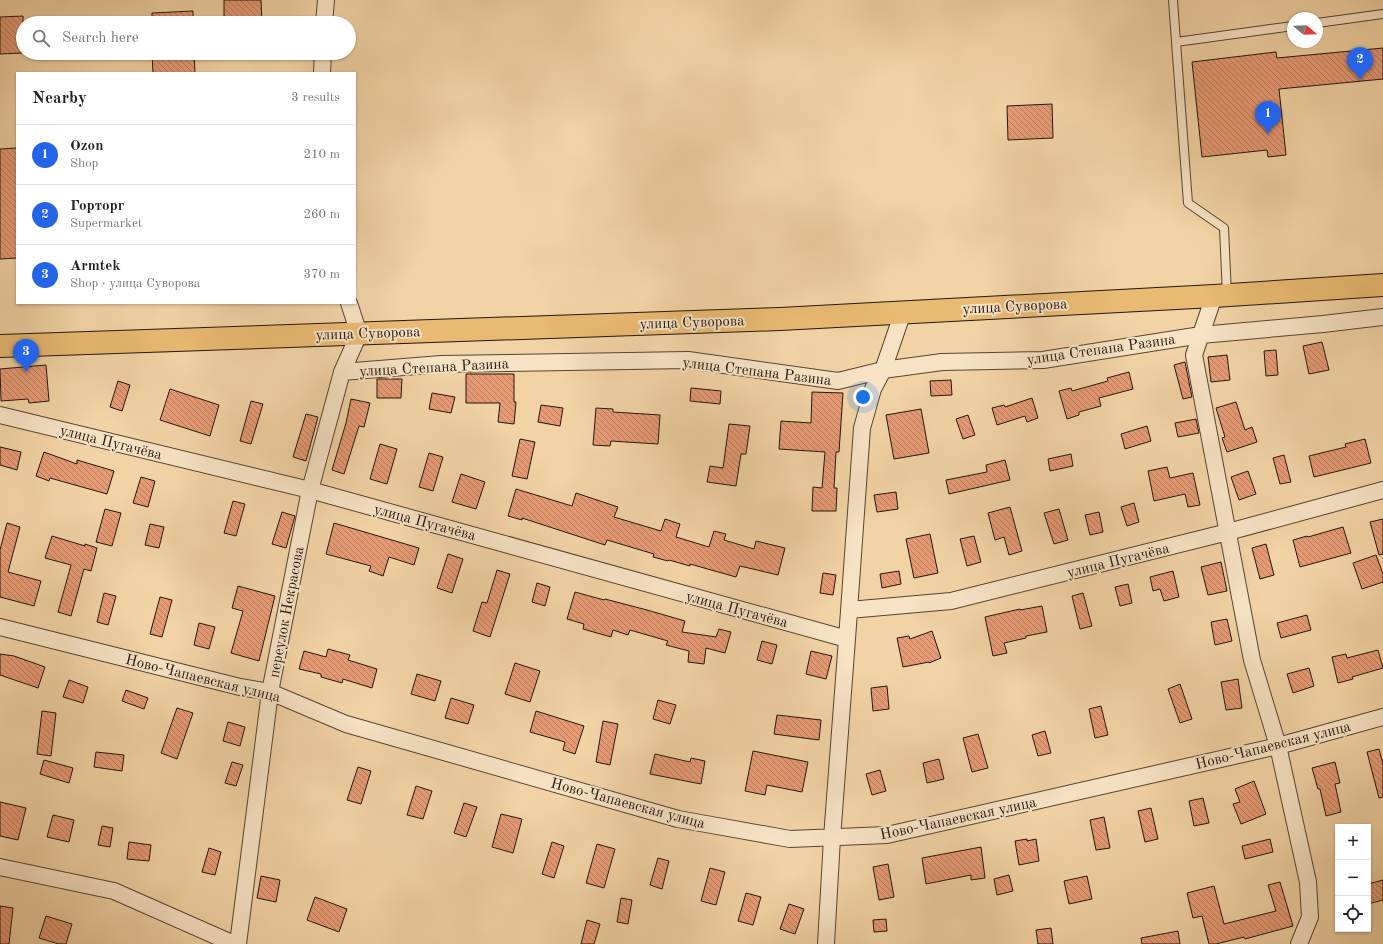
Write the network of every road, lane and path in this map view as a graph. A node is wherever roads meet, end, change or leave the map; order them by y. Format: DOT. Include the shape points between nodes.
graph roads {
  1 [pos="326,0"];
  2 [pos="1174,0"];
  3 [pos="1383,14"];
  4 [pos="325,16"];
  5 [pos="1323,22"];
  6 [pos="1287,27"];
  7 [pos="1176,42"];
  8 [pos="323,60"];
  9 [pos="322,72"];
  10 [pos="1383,285"];
  11 [pos="1220,296"];
  12 [pos="350,304"];
  13 [pos="903,312"];
  14 [pos="1383,317"];
  15 [pos="359,334"];
  16 [pos="1201,335"];
  17 [pos="0,346"];
  18 [pos="883,370"];
  19 [pos="342,372"];
  20 [pos="0,415"];
  21 [pos="310,490"];
  22 [pos="1383,490"];
  23 [pos="1228,532"];
  24 [pos="849,610"];
  25 [pos="0,627"];
  26 [pos="847,639"];
  27 [pos="270,692"];
  28 [pos="1383,717"];
  29 [pos="1278,746"];
  30 [pos="832,838"];
  31 [pos="0,867"];
  32 [pos="234,944"];
  33 [pos="238,944"];
  34 [pos="826,944"];
  35 [pos="1299,944"];
  1 -- 4 [label="street"];
  2 -- 7 [label="lane"];
  3 -- 5 [label="lane"];
  6 -- 7 [label="lane"];
  7 -- 11 [label="lane" via="1188,203 1224,228"];
  8 -- 9 [label="street"];
  10 -- 11 [label="main road, улица Суворова"];
  11 -- 13 [label="main road, улица Суворова"];
  11 -- 16 [label="street"];
  12 -- 15 [label="street"];
  13 -- 15 [label="main road, улица Суворова" via="780,319"];
  13 -- 18 [label="street"];
  14 -- 16 [label="street, улица Степана Разина"];
  15 -- 17 [label="main road, улица Суворова"];
  15 -- 19 [label="street, переулок Некрасова"];
  16 -- 18 [label="street, улица Степана Разина" via="1043,360 942,362"];
  16 -- 23 [label="street" via="1194,355"];
  18 -- 19 [label="street, улица Степана Разина" via="838,381 688,360 441,364"];
  18 -- 24 [label="street" via="873,389 862,428"];
  19 -- 21 [label="street, переулок Некрасова"];
  20 -- 21 [label="street, улица Пугачёва"];
  21 -- 26 [label="street, улица Пугачёва"];
  21 -- 27 [label="street, переулок Некрасова"];
  22 -- 23 [label="street, улица Пугачёва"];
  23 -- 24 [label="street, улица Пугачёва" via="951,601"];
  23 -- 29 [label="street" via="1252,660"];
  24 -- 26 [label="street"];
  25 -- 27 [label="street, Ново-Чапаевская улица" via="240,687"];
  26 -- 30 [label="street"];
  27 -- 30 [label="street, Ново-Чапаевская улица" via="346,724 678,819 790,839"];
  27 -- 33 [label="street, переулок Некрасова"];
  28 -- 29 [label="street, Ново-Чапаевская улица"];
  29 -- 30 [label="street, Ново-Чапаевская улица" via="887,835"];
  29 -- 35 [label="street" via="1308,882 1310,917"];
  30 -- 34 [label="street"];
  31 -- 32 [label="street" via="114,891"];
}
